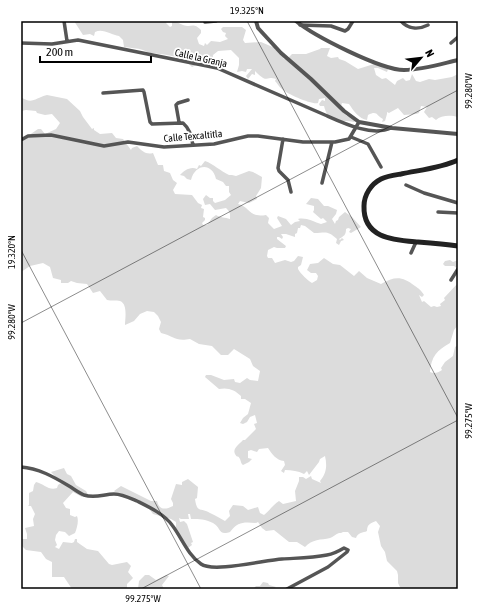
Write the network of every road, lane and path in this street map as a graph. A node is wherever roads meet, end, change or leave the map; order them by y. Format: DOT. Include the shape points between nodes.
graph roads {
  1 [pos="64,21"];
  2 [pos="216,21"];
  3 [pos="256,21"];
  4 [pos="296,21"];
  5 [pos="353,21"];
  6 [pos="401,21"];
  7 [pos="205,22"];
  8 [pos="300,24"];
  9 [pos="428,25"];
  10 [pos="458,37"];
  11 [pos="67,41"];
  12 [pos="21,43"];
  13 [pos="451,43"];
  14 [pos="458,60"];
  15 [pos="103,93"];
  16 [pos="188,100"];
  17 [pos="179,122"];
  18 [pos="359,122"];
  19 [pos="357,127"];
  20 [pos="392,128"];
  21 [pos="458,134"];
  22 [pos="351,137"];
  23 [pos="283,139"];
  24 [pos="21,140"];
  25 [pos="332,142"];
  26 [pos="193,145"];
  27 [pos="458,160"];
  28 [pos="382,167"];
  29 [pos="322,183"];
  30 [pos="406,185"];
  31 [pos="291,192"];
  32 [pos="458,203"];
  33 [pos="438,212"];
  34 [pos="458,213"];
  35 [pos="416,242"];
  36 [pos="458,246"];
  37 [pos="411,253"];
  38 [pos="458,269"];
  39 [pos="451,280"];
  40 [pos="21,467"];
  41 [pos="287,589"];
  1 -- 11 [label="street"];
  2 -- 7 [label="street"];
  3 -- 18 [label="street" via="258,28 281,54"];
  4 -- 8 [label="street"];
  5 -- 8 [label="street" via="344,31 331,26"];
  6 -- 9 [label="street" via="409,27 419,29"];
  8 -- 14 [label="street" via="326,40 395,70 415,69"];
  10 -- 13 [label="street"];
  11 -- 12 [label="street, Calle la Granja" via="52,44"];
  11 -- 19 [label="street, Calle la Granja" via="78,40 217,68 341,123"];
  15 -- 17 [label="street" via="143,90 151,123"];
  16 -- 17 [label="street" via="176,105"];
  17 -- 26 [label="street" via="188,127"];
  18 -- 19 [label="street"];
  18 -- 20 [label="street"];
  19 -- 20 [label="street, Calle la Granja" via="371,131"];
  19 -- 22 [label="street"];
  20 -- 21 [label="street"];
  22 -- 25 [label="street, Calle Texcaltitla"];
  22 -- 28 [label="street" via="368,144"];
  23 -- 25 [label="street, Calle Texcaltitla"];
  23 -- 26 [label="street, Calle Texcaltitla" via="248,136 214,144"];
  23 -- 31 [label="street" via="278,168 288,180"];
  24 -- 26 [label="street, Calle Texcaltitla" via="28,136 51,135 104,146 128,142 164,147"];
  25 -- 29 [label="street"];
  27 -- 35 [label="main road" via="383,178 367,193 364,208 372,230 396,240"];
  30 -- 32 [label="street"];
  33 -- 34 [label="street"];
  35 -- 36 [label="main road"];
  35 -- 37 [label="street"];
  38 -- 39 [label="street"];
  40 -- 41 [label="street" via="54,477 84,495 92,497 121,494 151,508 172,525 194,558 206,567 309,558 328,555 344,548 348,550 328,567"];
}
